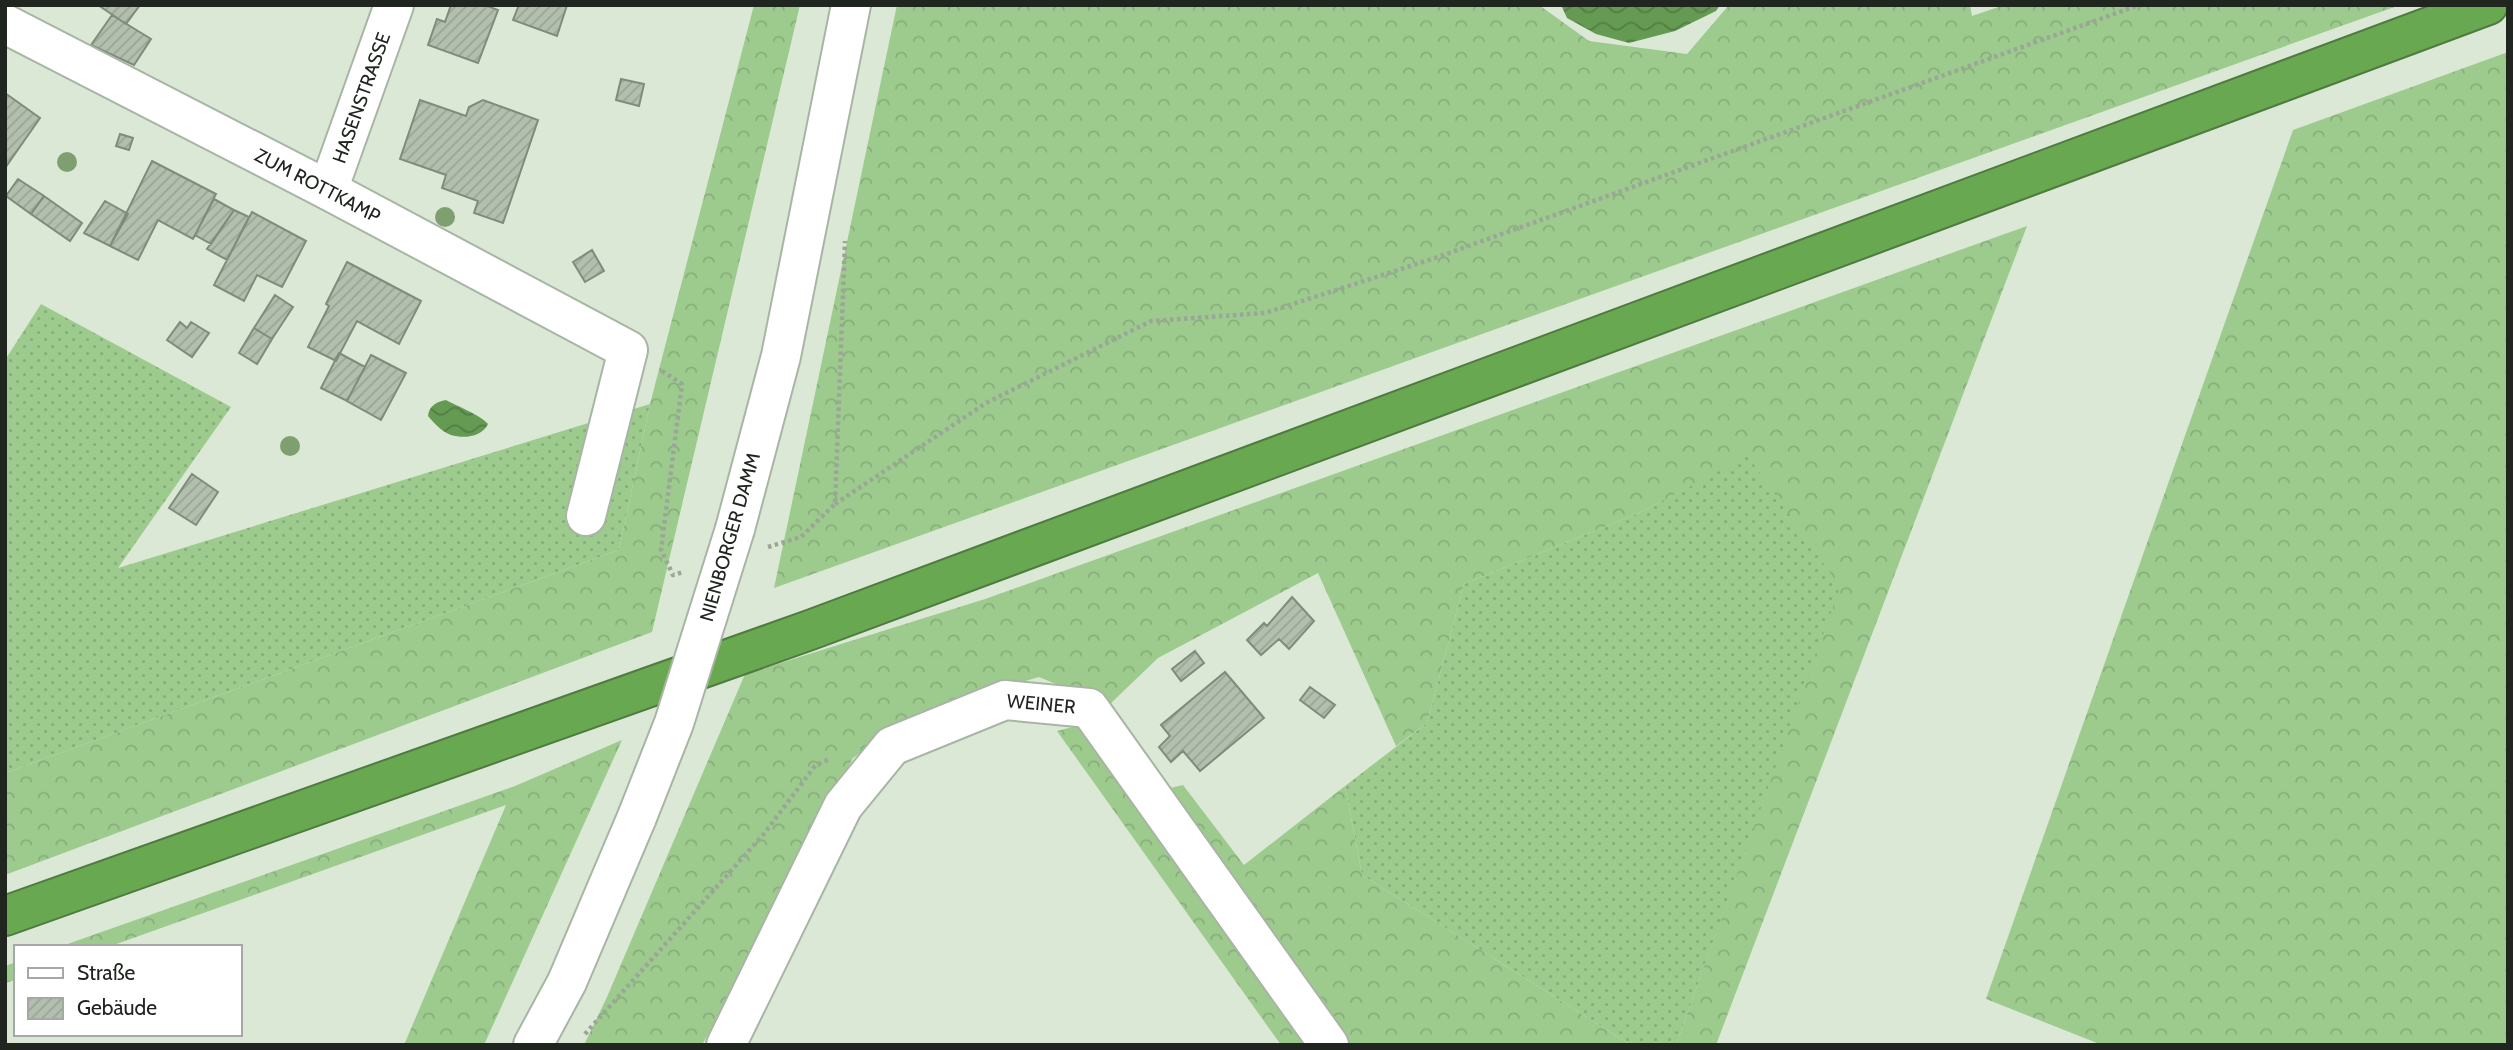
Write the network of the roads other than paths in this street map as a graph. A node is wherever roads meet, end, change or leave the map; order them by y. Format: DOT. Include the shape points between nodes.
graph roads {
  1 [pos="394,5"];
  2 [pos="851,5"];
  3 [pos="2488,5"];
  4 [pos="5,24"];
  5 [pos="328,190"];
  6 [pos="586,516"];
  7 [pos="5,916"];
  8 [pos="533,1045"];
  9 [pos="726,1045"];
  10 [pos="1329,1045"];
  1 -- 5 [label="street, HASENSTRASSE"];
  2 -- 8 [label="street, NIENBORGER DAMM, bridge" via="781,356 735,528 674,723 567,982"];
  3 -- 7 [label="highway" via="810,630"];
  4 -- 5 [label="street, ZUM ROTTKAMP"];
  5 -- 6 [label="street, ZUM ROTTKAMP" via="628,350"];
  9 -- 10 [label="street, WEINER" via="844,806 875,767 892,746 1005,700 1089,708"];
}
